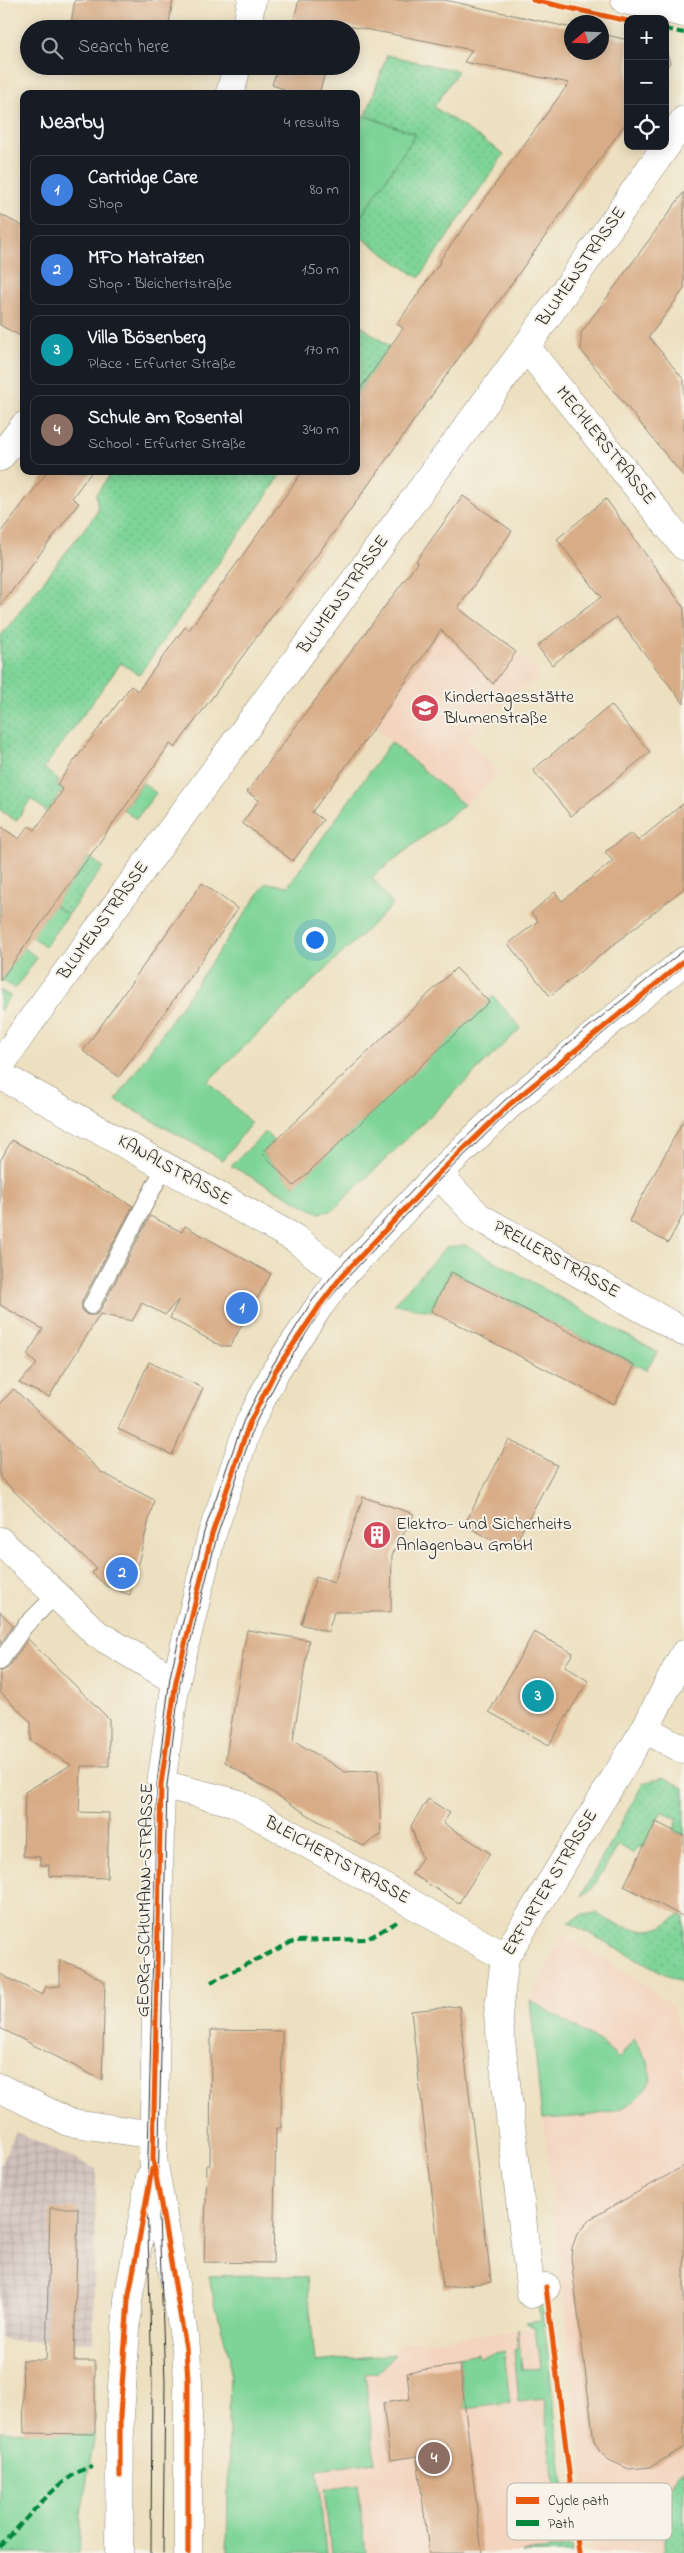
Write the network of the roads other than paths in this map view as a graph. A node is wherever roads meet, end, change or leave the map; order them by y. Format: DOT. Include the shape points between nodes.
graph roads {
  1 [pos="252,0"];
  2 [pos="625,0"];
  3 [pos="684,13"];
  4 [pos="248,20"];
  5 [pos="235,75"];
  6 [pos="231,90"];
  7 [pos="684,120"];
  8 [pos="526,347"];
  9 [pos="20,431"];
  10 [pos="0,457"];
  11 [pos="684,546"];
  12 [pos="684,961"];
  13 [pos="0,1066"];
  14 [pos="0,1075"];
  15 [pos="165,1166"];
  16 [pos="438,1174"];
  17 [pos="342,1276"];
  18 [pos="91,1306"];
  19 [pos="684,1332"];
  20 [pos="0,1541"];
  21 [pos="56,1595"];
  22 [pos="684,1654"];
  23 [pos="0,1662"];
  24 [pos="176,1681"];
  25 [pos="645,1728"];
  26 [pos="684,1750"];
  27 [pos="161,1784"];
  28 [pos="505,1957"];
  29 [pos="0,2088"];
  30 [pos="154,2147"];
  31 [pos="546,2287"];
  32 [pos="119,2553"];
  33 [pos="188,2553"];
  1 -- 4 [label="street"];
  2 -- 3 [label="street"];
  5 -- 6 [label="street"];
  7 -- 8 [label="street, BLUMENSTRASSE"];
  8 -- 11 [label="street, MECHLERSTRASSE"];
  8 -- 13 [label="street, BLUMENSTRASSE"];
  9 -- 10 [label="street"];
  12 -- 16 [label="street, GEORG-SCHUMANN-STRASSE" via="509,1105"];
  14 -- 15 [label="street, KANALSTRASSE"];
  15 -- 17 [label="street, KANALSTRASSE" via="296,1238"];
  15 -- 18 [label="lane"];
  16 -- 17 [label="street, GEORG-SCHUMANN-STRASSE"];
  16 -- 19 [label="street, PRELLERSTRASSE" via="479,1217"];
  17 -- 24 [label="street, GEORG-SCHUMANN-STRASSE" via="281,1362 249,1424 212,1534"];
  20 -- 21 [label="street"];
  21 -- 23 [label="lane" via="24,1627"];
  21 -- 24 [label="street" via="97,1634"];
  22 -- 25 [label="street, ERFURTER STRASSE"];
  24 -- 27 [label="street, GEORG-SCHUMANN-STRASSE"];
  25 -- 26 [label="street"];
  25 -- 28 [label="street, ERFURTER STRASSE"];
  27 -- 28 [label="street, BLEICHERTSTRASSE" via="236,1804"];
  27 -- 30 [label="street, GEORG-SCHUMANN-STRASSE"];
  28 -- 31 [label="street, ERFURTER STRASSE" via="498,2015 530,2294"];
  29 -- 30 [label="street" via="68,2122"];
  30 -- 32 [label="street, GEORG-SCHUMANN-STRASSE" via="128,2300 120,2416"];
  30 -- 33 [label="street, GEORG-SCHUMANN-STRASSE" via="186,2348"];
}
